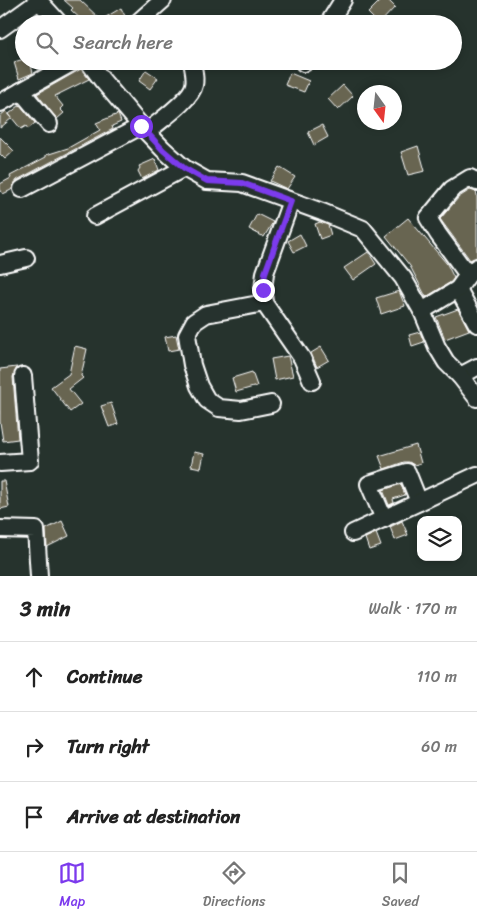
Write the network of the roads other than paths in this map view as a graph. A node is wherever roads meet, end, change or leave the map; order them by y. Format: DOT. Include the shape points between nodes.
graph roads {
  1 [pos="163,0"];
  2 [pos="343,0"];
  3 [pos="39,1"];
  4 [pos="20,15"];
  5 [pos="52,15"];
  6 [pos="146,15"];
  7 [pos="334,15"];
  8 [pos="15,18"];
  9 [pos="0,29"];
  10 [pos="59,70"];
  11 [pos="95,70"];
  12 [pos="194,70"];
  13 [pos="21,91"];
  14 [pos="0,103"];
  15 [pos="49,124"];
  16 [pos="144,129"];
  17 [pos="184,168"];
  18 [pos="477,182"];
  19 [pos="22,189"];
  20 [pos="291,201"];
  21 [pos="95,216"];
  22 [pos="26,258"];
  23 [pos="0,264"];
  24 [pos="472,271"];
  25 [pos="458,288"];
  26 [pos="264,304"];
  27 [pos="422,311"];
  28 [pos="477,324"];
  29 [pos="477,367"];
  30 [pos="23,376"];
  31 [pos="460,376"];
  32 [pos="312,382"];
  33 [pos="477,398"];
  34 [pos="272,404"];
  35 [pos="0,463"];
  36 [pos="477,475"];
  37 [pos="419,502"];
  38 [pos="384,519"];
  39 [pos="0,529"];
  40 [pos="353,534"];
  41 [pos="39,576"];
  1 -- 6 [label="street"];
  2 -- 7 [label="street"];
  3 -- 4 [label="street"];
  3 -- 5 [label="street"];
  8 -- 9 [label="street"];
  10 -- 13 [label="street"];
  11 -- 16 [label="street"];
  12 -- 16 [label="street" via="194,86 188,96"];
  13 -- 14 [label="street"];
  13 -- 15 [label="street"];
  16 -- 17 [label="street"];
  16 -- 19 [label="street"];
  17 -- 20 [label="street" via="207,181 242,183"];
  17 -- 21 [label="street"];
  18 -- 24 [label="street" via="470,178 452,188 428,218 438,234"];
  20 -- 26 [label="street" via="265,273"];
  20 -- 27 [label="street" via="363,229 402,278"];
  22 -- 23 [label="street"];
  24 -- 25 [label="street"];
  25 -- 27 [label="street"];
  25 -- 28 [label="street"];
  26 -- 32 [label="street" via="302,358"];
  26 -- 34 [label="street" via="206,314 194,322 187,335 192,365 207,400 219,408 240,410"];
  27 -- 31 [label="street" via="437,347"];
  29 -- 31 [label="street"];
  30 -- 35 [label="street" via="30,461"];
  31 -- 33 [label="street"];
  36 -- 37 [label="street"];
  37 -- 38 [label="street"];
  37 -- 38 [label="street" via="407,472 369,484"];
  38 -- 40 [label="street"];
  39 -- 41 [label="street" via="36,530"];
}
